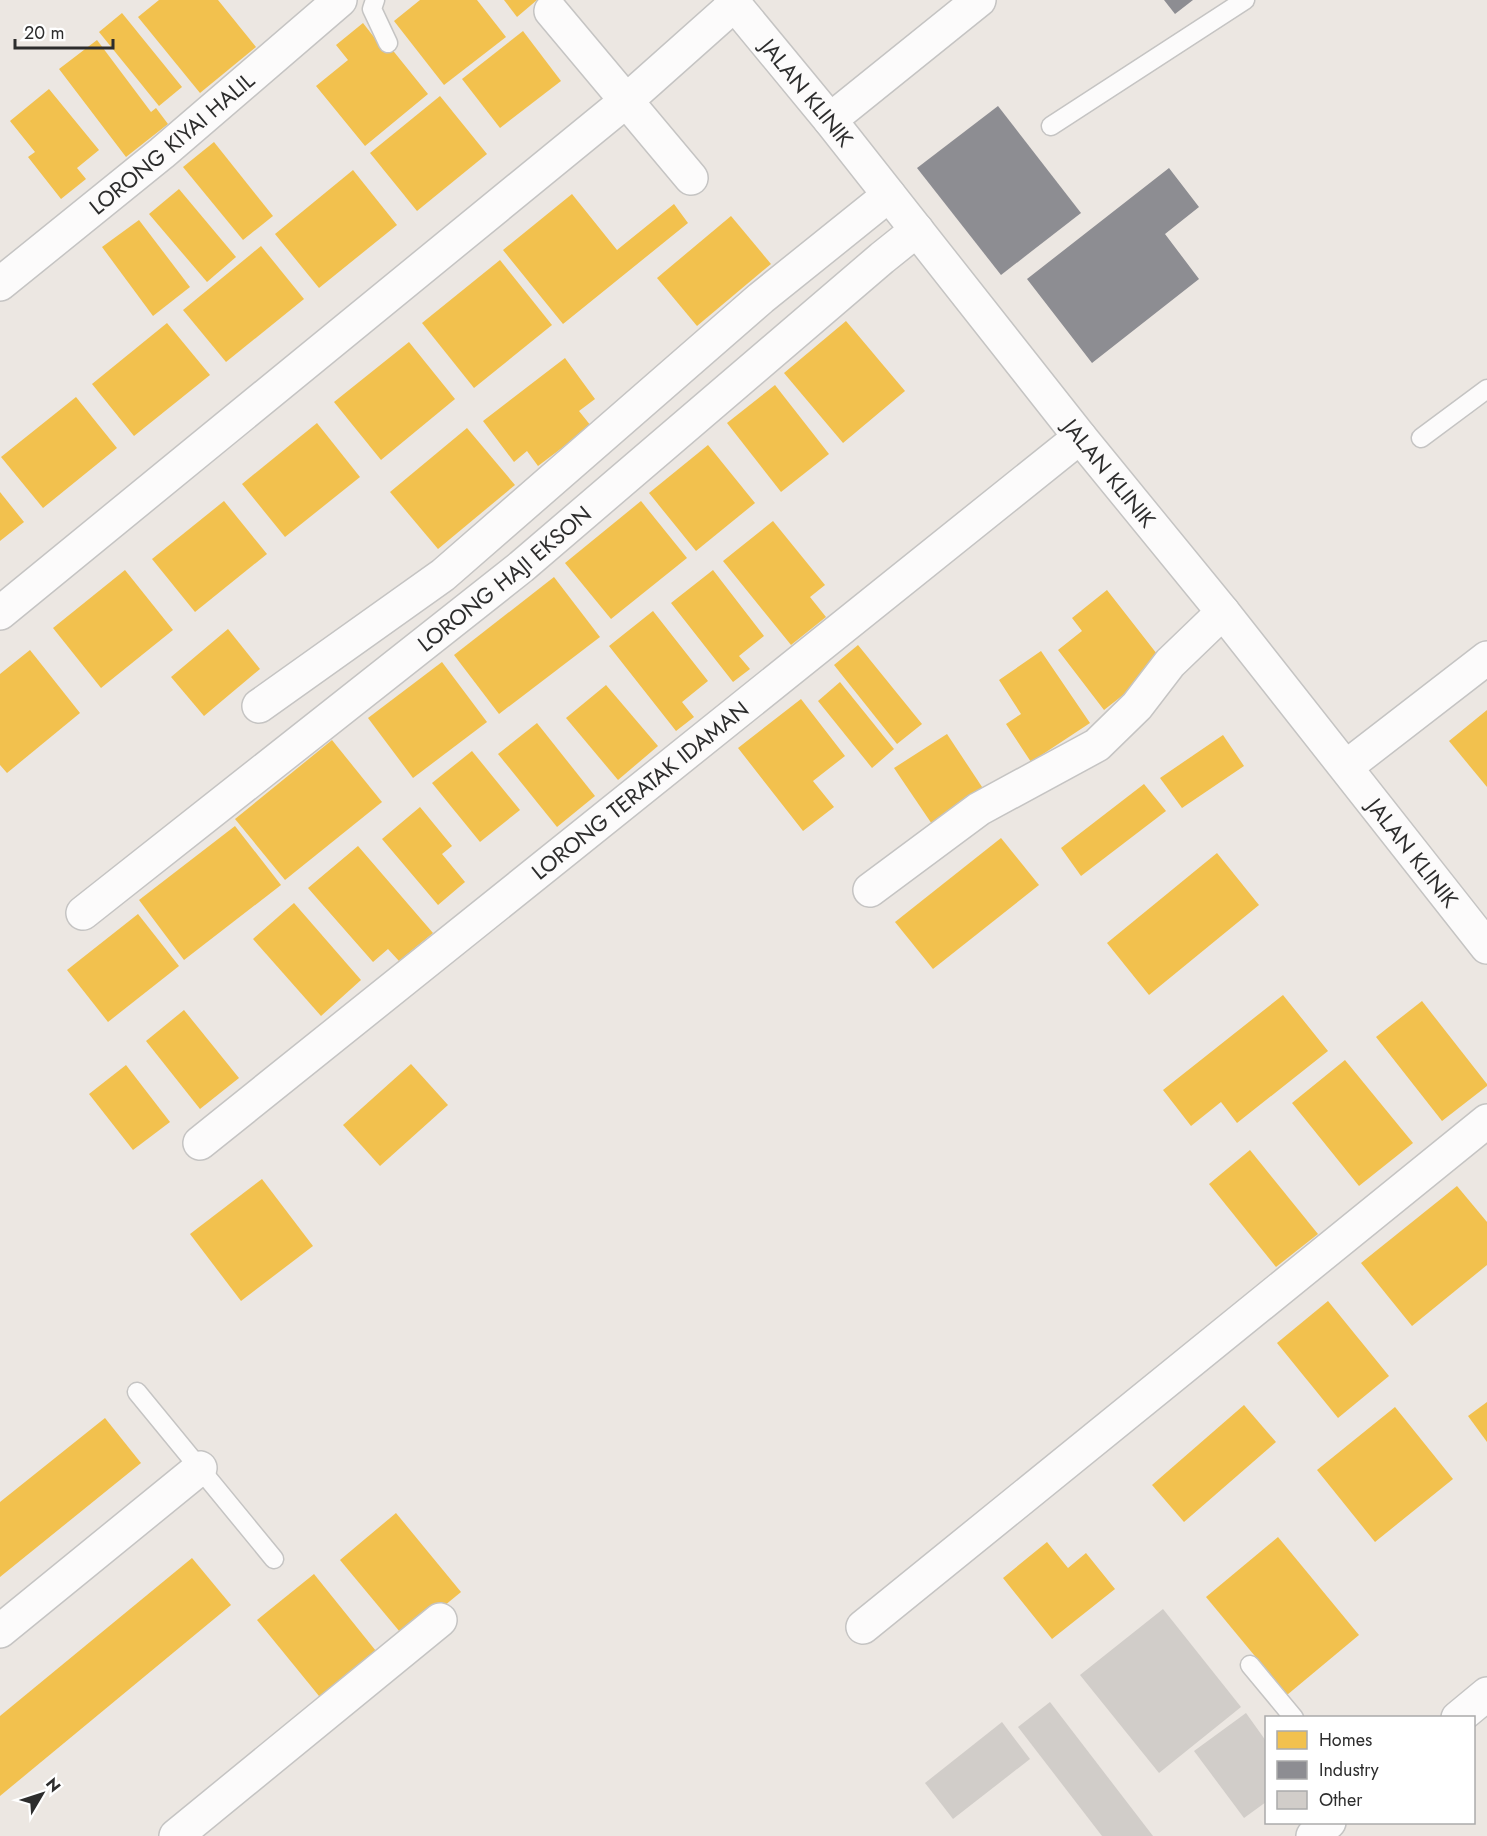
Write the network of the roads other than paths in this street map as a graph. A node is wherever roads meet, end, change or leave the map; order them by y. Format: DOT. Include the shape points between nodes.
graph roads {
  1 [pos="340,0"];
  2 [pos="375,0"];
  3 [pos="979,0"];
  4 [pos="1245,0"];
  5 [pos="733,2"];
  6 [pos="551,11"];
  7 [pos="388,43"];
  8 [pos="626,101"];
  9 [pos="830,120"];
  10 [pos="1051,126"];
  11 [pos="691,178"];
  12 [pos="890,195"];
  13 [pos="917,230"];
  14 [pos="0,284"];
  15 [pos="1487,389"];
  16 [pos="1080,437"];
  17 [pos="1421,438"];
  18 [pos="1223,612"];
  19 [pos="0,613"];
  20 [pos="1487,658"];
  21 [pos="260,706"];
  22 [pos="1346,767"];
  23 [pos="870,890"];
  24 [pos="82,913"];
  25 [pos="1487,946"];
  26 [pos="1487,1121"];
  27 [pos="200,1143"];
  28 [pos="137,1392"];
  29 [pos="200,1468"];
  30 [pos="274,1559"];
  31 [pos="440,1620"];
  32 [pos="863,1626"];
  33 [pos="0,1631"];
  34 [pos="1250,1665"];
  35 [pos="1487,1694"];
  36 [pos="1292,1716"];
  37 [pos="1460,1716"];
  38 [pos="1327,1824"];
  39 [pos="176,1836"];
  40 [pos="1313,1836"];
  1 -- 14 [label="street, LORONG KIYAI HALIL" via="162,153"];
  2 -- 7 [label="lane" via="372,9"];
  3 -- 9 [label="street"];
  4 -- 10 [label="lane"];
  5 -- 8 [label="street"];
  5 -- 9 [label="street, JALAN KLINIK"];
  6 -- 8 [label="street"];
  8 -- 11 [label="street"];
  8 -- 19 [label="street"];
  9 -- 12 [label="street, JALAN KLINIK"];
  12 -- 13 [label="street, JALAN KLINIK"];
  12 -- 21 [label="street" via="761,298 443,575"];
  13 -- 16 [label="street, JALAN KLINIK"];
  13 -- 24 [label="street, LORONG HAJI EKSON" via="520,567"];
  15 -- 17 [label="lane"];
  16 -- 18 [label="street, JALAN KLINIK"];
  16 -- 27 [label="street, LORONG TERATAK IDAMAN"];
  18 -- 22 [label="street, JALAN KLINIK"];
  18 -- 23 [label="street" via="1170,663 1137,706 1097,745 979,809"];
  20 -- 22 [label="street"];
  22 -- 25 [label="street, JALAN KLINIK"];
  26 -- 32 [label="street"];
  28 -- 29 [label="lane"];
  29 -- 30 [label="lane"];
  29 -- 33 [label="street"];
  31 -- 39 [label="street"];
  34 -- 36 [label="lane"];
  35 -- 37 [label="street"];
  38 -- 40 [label="street"];
}
